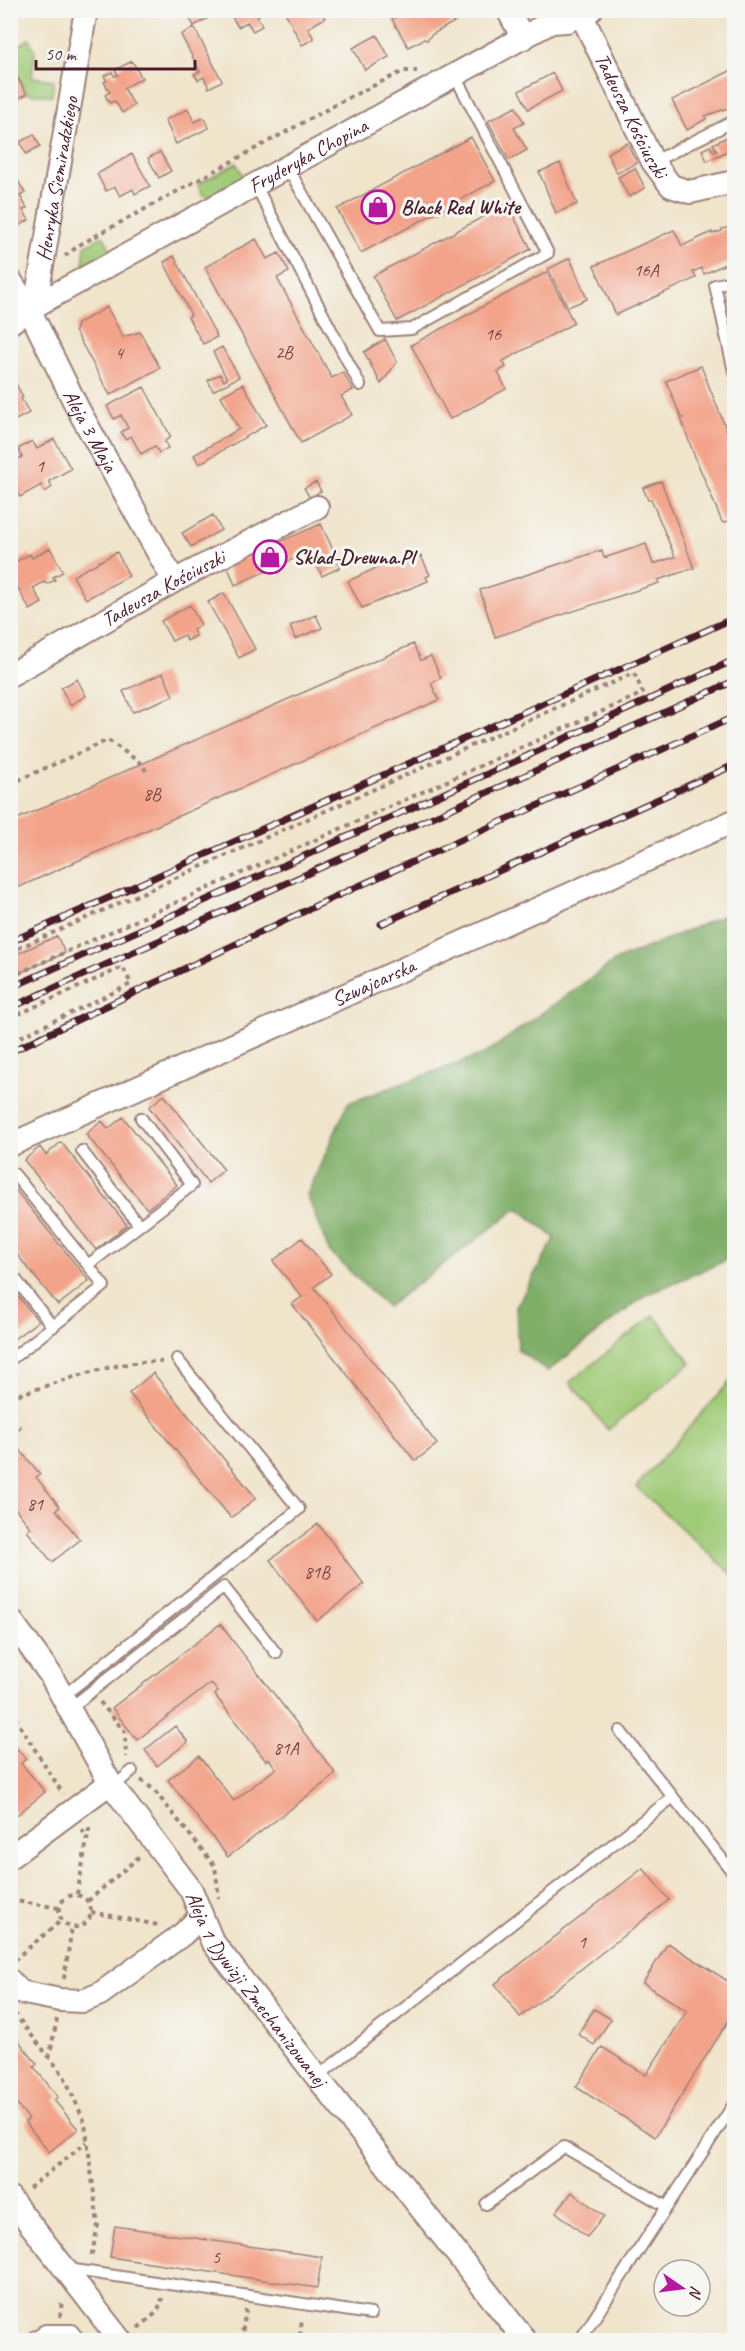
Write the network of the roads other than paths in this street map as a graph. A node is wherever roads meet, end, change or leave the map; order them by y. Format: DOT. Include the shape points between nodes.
graph roads {
  1 [pos="86,10"];
  2 [pos="508,10"];
  3 [pos="586,13"];
  4 [pos="523,38"];
  5 [pos="455,76"];
  6 [pos="735,121"];
  7 [pos="653,162"];
  8 [pos="288,168"];
  9 [pos="735,182"];
  10 [pos="256,186"];
  11 [pos="10,280"];
  12 [pos="735,281"];
  13 [pos="29,309"];
  14 [pos="10,323"];
  15 [pos="734,372"];
  16 [pos="360,385"];
  17 [pos="316,507"];
  18 [pos="174,581"];
  19 [pos="10,675"];
  20 [pos="735,821"];
  21 [pos="141,1118"];
  22 [pos="10,1145"];
  23 [pos="82,1151"];
  24 [pos="14,1174"];
  25 [pos="139,1225"];
  26 [pos="88,1265"];
  27 [pos="10,1272"];
  28 [pos="53,1327"];
  29 [pos="177,1359"];
  30 [pos="10,1360"];
  31 [pos="10,1619"];
  32 [pos="276,1653"];
  33 [pos="66,1702"];
  34 [pos="620,1731"];
  35 [pos="132,1771"];
  36 [pos="106,1788"];
  37 [pos="673,1797"];
  38 [pos="10,1857"];
  39 [pos="735,1874"];
  40 [pos="201,1916"];
  41 [pos="10,1981"];
  42 [pos="317,2077"];
  43 [pos="735,2104"];
  44 [pos="17,2196"];
  45 [pos="486,2204"];
  46 [pos="667,2208"];
  47 [pos="64,2268"];
  48 [pos="371,2314"];
  49 [pos="128,2335"];
  50 [pos="29,2340"];
  51 [pos="80,2340"];
  52 [pos="525,2340"];
  53 [pos="580,2340"];
  1 -- 13 [label="street, Henryka Siemiradzkiego" via="38,289"];
  2 -- 4 [label="street"];
  3 -- 4 [label="street, Fryderyka Chopina" via="567,21 551,22"];
  3 -- 7 [label="street, Tadeusza Kościuszki"];
  4 -- 5 [label="street, Fryderyka Chopina"];
  5 -- 8 [label="street, Fryderyka Chopina"];
  5 -- 8 [label="lane" via="548,253 412,329 380,331"];
  6 -- 7 [label="lane"];
  7 -- 9 [label="street, Tadeusza Kościuszki" via="671,186 690,192"];
  8 -- 10 [label="street, Fryderyka Chopina"];
  10 -- 13 [label="street, Fryderyka Chopina"];
  10 -- 16 [label="lane"];
  11 -- 13 [label="street, Aleja 3 Maja"];
  12 -- 15 [label="lane" via="715,285"];
  13 -- 14 [label="street, Fryderyka Chopina"];
  13 -- 18 [label="street, Aleja 3 Maja" via="78,409"];
  17 -- 18 [label="street, Tadeusza Kościuszki"];
  18 -- 19 [label="street, Tadeusza Kościuszki"];
  20 -- 22 [label="street, Szwajcarska"];
  21 -- 25 [label="lane" via="192,1185"];
  23 -- 25 [label="lane"];
  24 -- 26 [label="lane"];
  25 -- 26 [label="lane"];
  26 -- 28 [label="lane" via="104,1286"];
  27 -- 28 [label="lane"];
  28 -- 30 [label="lane"];
  29 -- 33 [label="lane" via="299,1509"];
  31 -- 33 [label="street, Aleja 1 Dywizji Zmechanizowanej"];
  32 -- 33 [label="lane" via="224,1587"];
  33 -- 36 [label="street, Aleja 1 Dywizji Zmechanizowanej"];
  34 -- 37 [label="lane"];
  35 -- 36 [label="lane"];
  36 -- 38 [label="street"];
  36 -- 40 [label="street, Aleja 1 Dywizji Zmechanizowanej" via="191,1890"];
  37 -- 39 [label="lane"];
  37 -- 42 [label="lane"];
  40 -- 41 [label="street" via="183,1934 100,1994 83,2001 20,1992"];
  40 -- 42 [label="street, Aleja 1 Dywizji Zmechanizowanej" via="212,1941"];
  42 -- 52 [label="street, Aleja 1 Dywizji Zmechanizowanej"];
  43 -- 46 [label="lane"];
  44 -- 47 [label="street"];
  45 -- 46 [label="lane" via="564,2147"];
  46 -- 53 [label="lane"];
  47 -- 48 [label="lane"];
  47 -- 49 [label="street"];
  50 -- 51 [label="lane" via="45,2330 72,2330"];
}
